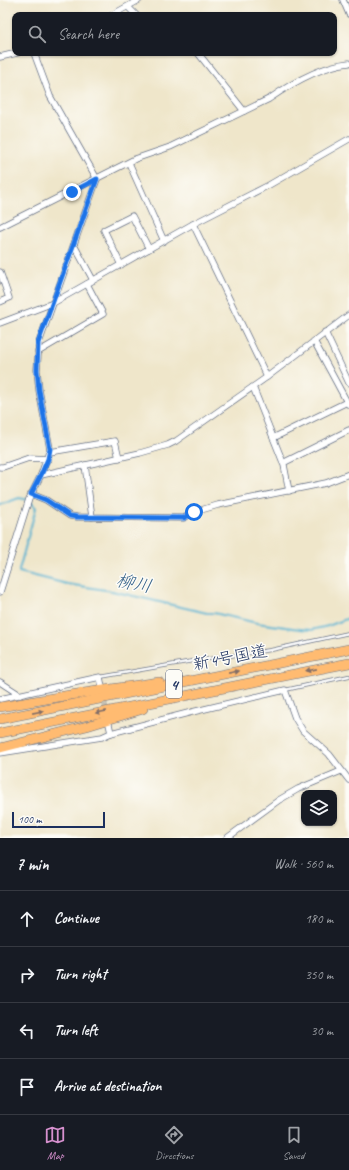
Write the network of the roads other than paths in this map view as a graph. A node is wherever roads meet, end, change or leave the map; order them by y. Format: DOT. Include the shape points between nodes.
graph roads {
  1 [pos="139,0"];
  2 [pos="343,0"];
  3 [pos="128,7"];
  4 [pos="118,12"];
  5 [pos="133,12"];
  6 [pos="349,14"];
  7 [pos="12,54"];
  8 [pos="35,56"];
  9 [pos="200,56"];
  10 [pos="0,57"];
  11 [pos="349,63"];
  12 [pos="244,111"];
  13 [pos="349,139"];
  14 [pos="129,163"];
  15 [pos="97,179"];
  16 [pos="193,224"];
  17 [pos="0,227"];
  18 [pos="164,241"];
  19 [pos="74,245"];
  20 [pos="149,249"];
  21 [pos="121,264"];
  22 [pos="0,272"];
  23 [pos="93,280"];
  24 [pos="87,284"];
  25 [pos="0,302"];
  26 [pos="53,303"];
  27 [pos="349,315"];
  28 [pos="0,324"];
  29 [pos="325,332"];
  30 [pos="314,341"];
  31 [pos="38,352"];
  32 [pos="267,377"];
  33 [pos="349,383"];
  34 [pos="253,387"];
  35 [pos="348,404"];
  36 [pos="349,430"];
  37 [pos="273,438"];
  38 [pos="50,452"];
  39 [pos="119,458"];
  40 [pos="48,459"];
  41 [pos="283,463"];
  42 [pos="85,465"];
  43 [pos="0,467"];
  44 [pos="349,474"];
  45 [pos="41,475"];
  46 [pos="289,491"];
  47 [pos="31,494"];
  48 [pos="92,517"];
  49 [pos="0,592"];
  50 [pos="349,633"];
  51 [pos="349,649"];
  52 [pos="349,663"];
  53 [pos="212,676"];
  54 [pos="349,676"];
  55 [pos="100,677"];
  56 [pos="0,682"];
  57 [pos="102,687"];
  58 [pos="284,690"];
  59 [pos="20,695"];
  60 [pos="182,696"];
  61 [pos="0,699"];
  62 [pos="0,707"];
  63 [pos="0,719"];
  64 [pos="109,724"];
  65 [pos="0,733"];
  66 [pos="111,733"];
  67 [pos="0,748"];
  68 [pos="0,753"];
  69 [pos="341,771"];
  70 [pos="349,780"];
  71 [pos="227,838"];
  1 -- 3 [label="street"];
  2 -- 6 [label="street"];
  3 -- 4 [label="street"];
  3 -- 5 [label="street"];
  7 -- 10 [label="street"];
  8 -- 15 [label="street" via="50,96"];
  9 -- 12 [label="street"];
  11 -- 12 [label="street" via="337,64 305,77"];
  12 -- 14 [label="street" via="170,147"];
  13 -- 16 [label="street" via="269,185"];
  14 -- 15 [label="street"];
  14 -- 18 [label="street"];
  15 -- 17 [label="street"];
  15 -- 19 [label="street"];
  16 -- 18 [label="street"];
  16 -- 32 [label="street"];
  18 -- 20 [label="street"];
  19 -- 23 [label="street"];
  19 -- 26 [label="street"];
  20 -- 21 [label="street"];
  20 -- 21 [label="street" via="132,216 104,230"];
  21 -- 23 [label="street"];
  22 -- 25 [label="street" via="9,298"];
  23 -- 24 [label="street"];
  24 -- 26 [label="street"];
  24 -- 31 [label="street" via="103,314"];
  26 -- 28 [label="street"];
  26 -- 31 [label="street" via="38,343"];
  27 -- 29 [label="street"];
  29 -- 30 [label="street"];
  29 -- 33 [label="street"];
  30 -- 32 [label="street"];
  30 -- 35 [label="street"];
  31 -- 38 [label="street" via="39,390"];
  32 -- 34 [label="street"];
  34 -- 37 [label="street"];
  34 -- 39 [label="street" via="176,441"];
  35 -- 37 [label="street"];
  36 -- 41 [label="street"];
  37 -- 41 [label="street"];
  38 -- 39 [label="street" via="115,441"];
  38 -- 40 [label="street"];
  39 -- 42 [label="street"];
  40 -- 43 [label="street" via="29,458"];
  40 -- 45 [label="street"];
  41 -- 46 [label="street"];
  42 -- 45 [label="street"];
  42 -- 48 [label="street"];
  44 -- 46 [label="street" via="326,483"];
  45 -- 47 [label="street"];
  46 -- 48 [label="street" via="218,505 194,512 184,518"];
  47 -- 48 [label="street" via="46,500 70,516"];
  47 -- 49 [label="street"];
  50 -- 55 [label="lane" via="270,650"];
  53 -- 51 [label="highway, 新4号国道 / 4, one-way"];
  52 -- 60 [label="highway, 新4号国道 / 4, one-way"];
  53 -- 62 [label="highway"];
  63 -- 53 [label="highway, 新4号国道 / 4, one-way"];
  54 -- 58 [label="lane"];
  55 -- 57 [label="street"];
  55 -- 59 [label="street"];
  56 -- 59 [label="street"];
  58 -- 66 [label="street"];
  58 -- 69 [label="street" via="300,727 329,754"];
  59 -- 61 [label="street"];
  60 -- 65 [label="highway, 新4号国道 / 4, one-way"];
  60 -- 67 [label="highway" via="87,726"];
  64 -- 66 [label="street"];
  66 -- 68 [label="street" via="102,737"];
  69 -- 70 [label="street"];
  69 -- 71 [label="street" via="279,800"];
}
